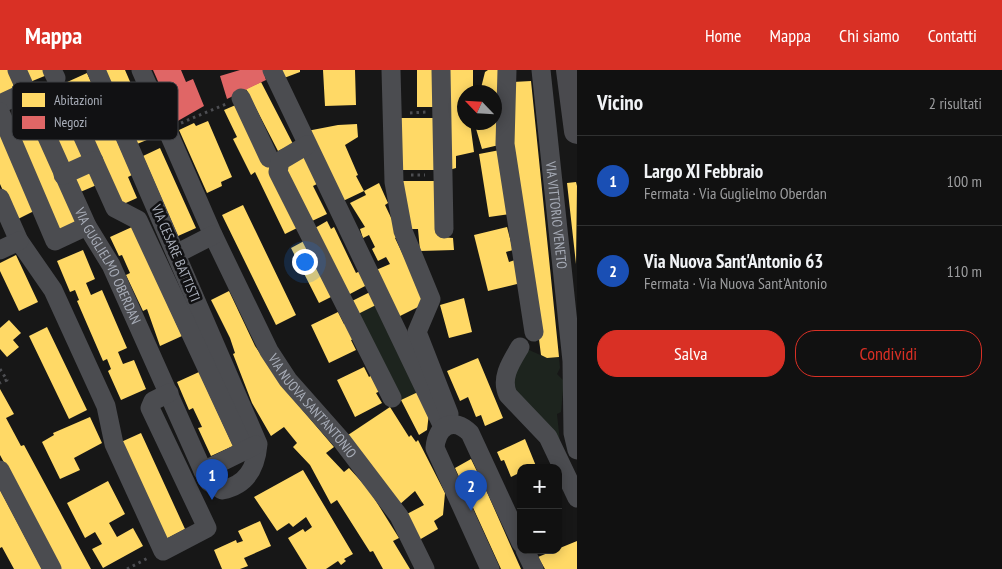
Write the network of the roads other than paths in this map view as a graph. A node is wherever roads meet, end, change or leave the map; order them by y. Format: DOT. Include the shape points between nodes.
graph roads {
  1 [pos="17,70"];
  2 [pos="96,70"];
  3 [pos="141,70"];
  4 [pos="272,70"];
  5 [pos="391,70"];
  6 [pos="441,70"];
  7 [pos="507,70"];
  8 [pos="542,70"];
  9 [pos="569,70"];
  10 [pos="22,82"];
  11 [pos="101,82"];
  12 [pos="146,82"];
  13 [pos="241,98"];
  14 [pos="0,112"];
  15 [pos="577,131"];
  16 [pos="48,140"];
  17 [pos="84,140"];
  18 [pos="126,140"];
  19 [pos="172,140"];
  20 [pos="307,145"];
  21 [pos="269,158"];
  22 [pos="94,161"];
  23 [pos="63,175"];
  24 [pos="0,198"];
  25 [pos="444,228"];
  26 [pos="90,230"];
  27 [pos="213,235"];
  28 [pos="19,241"];
  29 [pos="0,250"];
  30 [pos="176,254"];
  31 [pos="34,260"];
  32 [pos="534,332"];
  33 [pos="520,348"];
  34 [pos="169,393"];
  35 [pos="392,398"];
  36 [pos="448,426"];
  37 [pos="250,443"];
  38 [pos="577,450"];
  39 [pos="201,466"];
  40 [pos="0,470"];
  41 [pos="577,498"];
  42 [pos="517,534"];
  43 [pos="527,554"];
  44 [pos="52,569"];
  45 [pos="424,569"];
  46 [pos="490,569"];
  47 [pos="534,569"];
  1 -- 10 [label="street, VIA GUGLIELMO OBERDAN"];
  2 -- 11 [label="street, VIA CESARE BATTISTI"];
  3 -- 12 [label="street, VIA NUOVA SANT'ANTONIO"];
  4 -- 20 [label="street"];
  5 -- 36 [label="street" via="394,176 403,231 431,298 417,332"];
  6 -- 25 [label="street"];
  7 -- 32 [label="street" via="505,144"];
  8 -- 38 [label="street, VIA VITTORIO VENETO" via="572,361 573,433"];
  9 -- 15 [label="street"];
  13 -- 21 [label="street"];
  14 -- 26 [label="street" via="55,241"];
  16 -- 23 [label="street, VIA GUGLIELMO OBERDAN"];
  17 -- 22 [label="street"];
  18 -- 30 [label="street, VIA CESARE BATTISTI"];
  19 -- 27 [label="street, VIA NUOVA SANT'ANTONIO"];
  20 -- 35 [label="street" via="280,161 278,172"];
  20 -- 36 [label="street"];
  22 -- 23 [label="street"];
  22 -- 37 [label="street" via="115,208 138,220"];
  23 -- 26 [label="street, VIA GUGLIELMO OBERDAN"];
  24 -- 28 [label="street"];
  26 -- 31 [label="street"];
  26 -- 34 [label="street, VIA GUGLIELMO OBERDAN" via="111,265"];
  27 -- 30 [label="street"];
  27 -- 45 [label="street, VIA NUOVA SANT'ANTONIO" via="269,352 288,380 342,442 399,516"];
  28 -- 29 [label="street"];
  28 -- 31 [label="street"];
  30 -- 37 [label="street, VIA CESARE BATTISTI"];
  31 -- 34 [label="street" via="53,290 102,397 114,444 154,550 164,551 207,528 150,408 153,401"];
  33 -- 41 [label="street" via="512,360 505,388 548,436"];
  34 -- 39 [label="street, VIA GUGLIELMO OBERDAN"];
  36 -- 42 [label="street" via="465,427 470,433"];
  36 -- 46 [label="street" via="436,436 435,448"];
  37 -- 39 [label="street"];
  37 -- 39 [label="street, VIA GUGLIELMO OBERDAN" via="254,467 234,488 222,490 209,482"];
  40 -- 44 [label="street"];
  43 -- 47 [label="street"];
}
